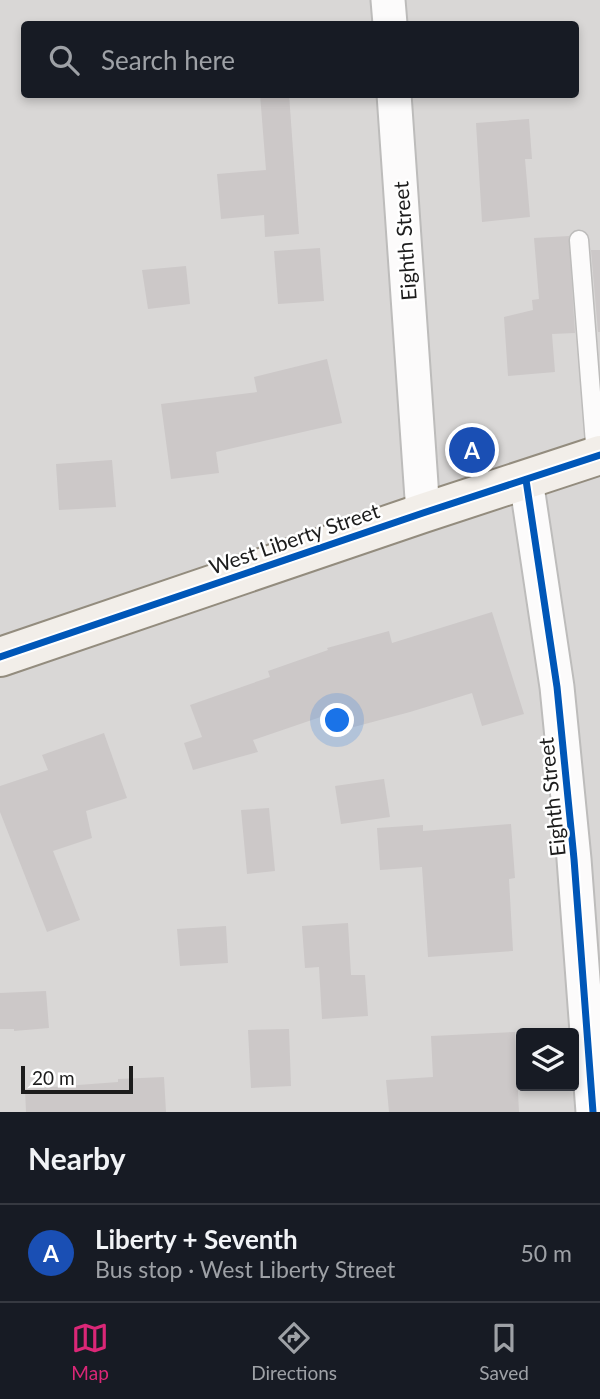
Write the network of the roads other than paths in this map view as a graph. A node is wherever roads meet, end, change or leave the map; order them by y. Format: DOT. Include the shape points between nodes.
graph roads {
  1 [pos="388,0"];
  2 [pos="390,21"];
  3 [pos="394,98"];
  4 [pos="579,240"];
  5 [pos="598,455"];
  6 [pos="526,480"];
  7 [pos="422,513"];
  8 [pos="0,657"];
  9 [pos="593,1112"];
  1 -- 2 [label="street"];
  3 -- 7 [label="street, Eighth Street"];
  4 -- 5 [label="lane"];
  5 -- 6 [label="main road, West Liberty Street"];
  6 -- 7 [label="main road, West Liberty Street"];
  6 -- 9 [label="street, Eighth Street" via="558,688"];
  7 -- 8 [label="main road, West Liberty Street"];
}
